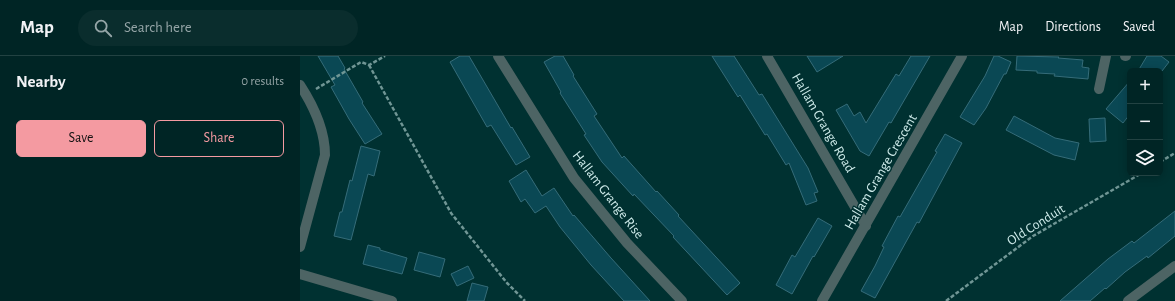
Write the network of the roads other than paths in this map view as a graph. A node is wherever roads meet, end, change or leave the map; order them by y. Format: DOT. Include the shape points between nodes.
graph roads {
  1 [pos="498,56"];
  2 [pos="768,56"];
  3 [pos="962,56"];
  4 [pos="1106,56"];
  5 [pos="300,84"];
  6 [pos="1099,89"];
  7 [pos="866,226"];
  8 [pos="300,247"];
  9 [pos="1175,266"];
  10 [pos="300,274"];
  11 [pos="392,301"];
  12 [pos="682,301"];
  13 [pos="822,301"];
  14 [pos="1128,301"];
  1 -- 12 [label="street, Hallam Grange Rise" via="574,178 627,243"];
  2 -- 7 [label="street, Hallam Grange Road"];
  3 -- 7 [label="street, Hallam Grange Crescent"];
  4 -- 6 [label="street"];
  5 -- 8 [label="street" via="325,142 325,155"];
  7 -- 13 [label="street, Hallam Grange Crescent"];
  9 -- 14 [label="street"];
  10 -- 11 [label="street"];
}
